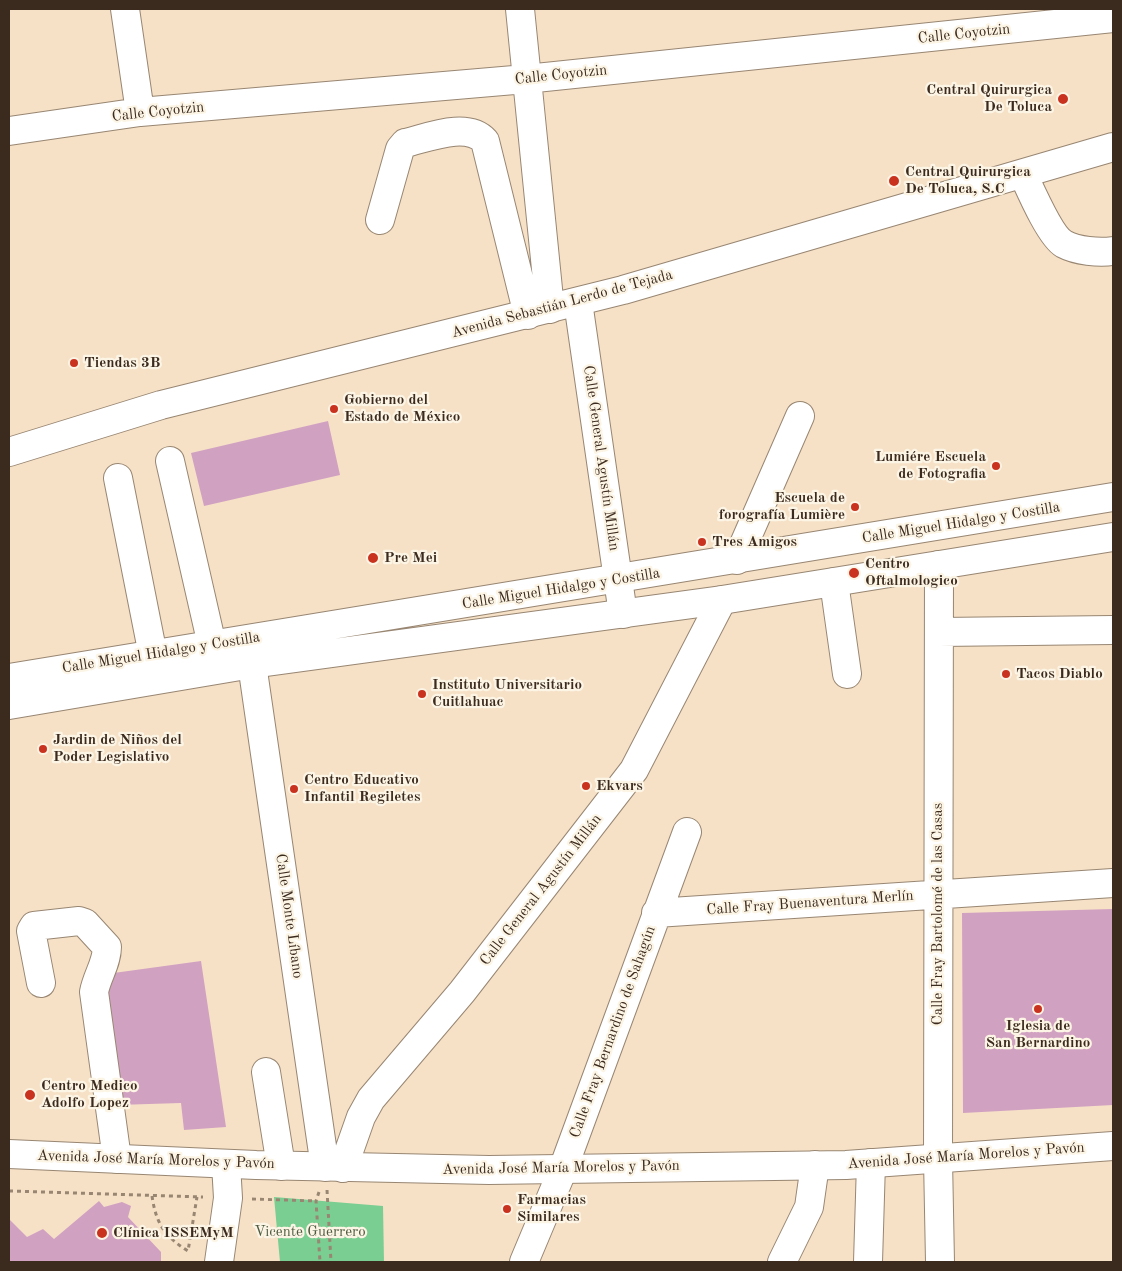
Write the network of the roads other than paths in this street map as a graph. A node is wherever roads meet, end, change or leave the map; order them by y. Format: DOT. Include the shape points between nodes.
graph roads {
  1 [pos="125,9"];
  2 [pos="520,9"];
  3 [pos="1113,18"];
  4 [pos="526,79"];
  5 [pos="140,112"];
  6 [pos="9,131"];
  7 [pos="1113,147"];
  8 [pos="1023,174"];
  9 [pos="380,220"];
  10 [pos="1113,251"];
  11 [pos="578,302"];
  12 [pos="539,312"];
  13 [pos="800,416"];
  14 [pos="9,452"];
  15 [pos="170,461"];
  16 [pos="118,478"];
  17 [pos="1113,497"];
  18 [pos="1113,537"];
  19 [pos="737,560"];
  20 [pos="939,565"];
  21 [pos="618,580"];
  22 [pos="834,582"];
  23 [pos="722,600"];
  24 [pos="623,614"];
  25 [pos="1113,630"];
  26 [pos="939,632"];
  27 [pos="212,645"];
  28 [pos="153,655"];
  29 [pos="252,664"];
  30 [pos="847,674"];
  31 [pos="9,678"];
  32 [pos="9,704"];
  33 [pos="687,832"];
  34 [pos="1113,883"];
  35 [pos="938,895"];
  36 [pos="656,913"];
  37 [pos="41,983"];
  38 [pos="266,1072"];
  39 [pos="1113,1146"];
  40 [pos="9,1148"];
  41 [pos="9,1154"];
  42 [pos="117,1159"];
  43 [pos="938,1159"];
  44 [pos="871,1163"];
  45 [pos="226,1164"];
  46 [pos="815,1165"];
  47 [pos="281,1166"];
  48 [pos="334,1168"];
  49 [pos="563,1169"];
  50 [pos="219,1262"];
  51 [pos="524,1262"];
  52 [pos="782,1262"];
  53 [pos="868,1262"];
  54 [pos="940,1262"];
  1 -- 5 [label="street"];
  2 -- 4 [label="street"];
  3 -- 4 [label="street, Calle Coyotzin"];
  4 -- 5 [label="street, Calle Coyotzin"];
  4 -- 12 [label="street"];
  5 -- 6 [label="street, Calle Coyotzin"];
  7 -- 8 [label="street, Avenida Sebastián Lerdo de Tejada"];
  8 -- 10 [label="street" via="1039,209 1062,243 1096,251"];
  8 -- 11 [label="street, Avenida Sebastián Lerdo de Tejada"];
  9 -- 12 [label="street" via="400,149 405,143 456,132 479,135 484,141"];
  11 -- 12 [label="street, Avenida Sebastián Lerdo de Tejada"];
  11 -- 21 [label="street, Calle General Agustín Millán"];
  12 -- 14 [label="street, Avenida Sebastián Lerdo de Tejada" via="162,404"];
  13 -- 19 [label="street"];
  15 -- 27 [label="street"];
  16 -- 28 [label="street"];
  17 -- 19 [label="street, Calle Miguel Hidalgo y Costilla"];
  18 -- 20 [label="street, Calle Miguel Hidalgo y Costilla"];
  19 -- 21 [label="street, Calle Miguel Hidalgo y Costilla"];
  20 -- 22 [label="street, Calle Miguel Hidalgo y Costilla"];
  20 -- 26 [label="street, Calle Fray Bartolomé de las Casas"];
  21 -- 24 [label="street, Calle General Agustín Millán"];
  21 -- 27 [label="street, Calle Miguel Hidalgo y Costilla"];
  22 -- 23 [label="street, Calle Miguel Hidalgo y Costilla"];
  22 -- 30 [label="street"];
  23 -- 24 [label="street, Calle Miguel Hidalgo y Costilla"];
  23 -- 48 [label="street, Calle General Agustín Millán" via="634,770 462,992 370,1099"];
  24 -- 29 [label="street, Calle Miguel Hidalgo y Costilla"];
  25 -- 26 [label="street"];
  26 -- 35 [label="street, Calle Fray Bartolomé de las Casas"];
  27 -- 28 [label="street, Calle Miguel Hidalgo y Costilla"];
  28 -- 31 [label="street, Calle Miguel Hidalgo y Costilla"];
  29 -- 32 [label="street, Calle Miguel Hidalgo y Costilla"];
  29 -- 48 [label="street, Calle Monte Líbano"];
  33 -- 36 [label="street, Calle Fray Bernardino de Sahagún"];
  34 -- 35 [label="street, Calle Fray Buenaventura Merlín"];
  35 -- 36 [label="street, Calle Fray Buenaventura Merlín"];
  35 -- 43 [label="street, Calle Fray Bartolomé de las Casas"];
  36 -- 49 [label="street, Calle Fray Bernardino de Sahagún"];
  37 -- 42 [label="street" via="31,931 34,926 86,923 107,947 107,958 94,992"];
  38 -- 47 [label="street"];
  39 -- 43 [label="street, Avenida José María Morelos y Pavón"];
  40 -- 41 [label="street"];
  41 -- 42 [label="street, Avenida José María Morelos y Pavón"];
  42 -- 45 [label="street, Avenida José María Morelos y Pavón"];
  43 -- 44 [label="street, Avenida José María Morelos y Pavón"];
  43 -- 54 [label="street, Calle Fray Bartolomé de las Casas"];
  44 -- 46 [label="street, Avenida José María Morelos y Pavón"];
  44 -- 53 [label="street"];
  45 -- 47 [label="street, Avenida José María Morelos y Pavón"];
  45 -- 50 [label="street" via="228,1198"];
  46 -- 49 [label="street, Avenida José María Morelos y Pavón"];
  46 -- 52 [label="street" via="810,1208"];
  47 -- 48 [label="street, Avenida José María Morelos y Pavón"];
  48 -- 49 [label="street, Avenida José María Morelos y Pavón"];
  49 -- 51 [label="street, Calle Fray Bernardino de Sahagún"];
}
